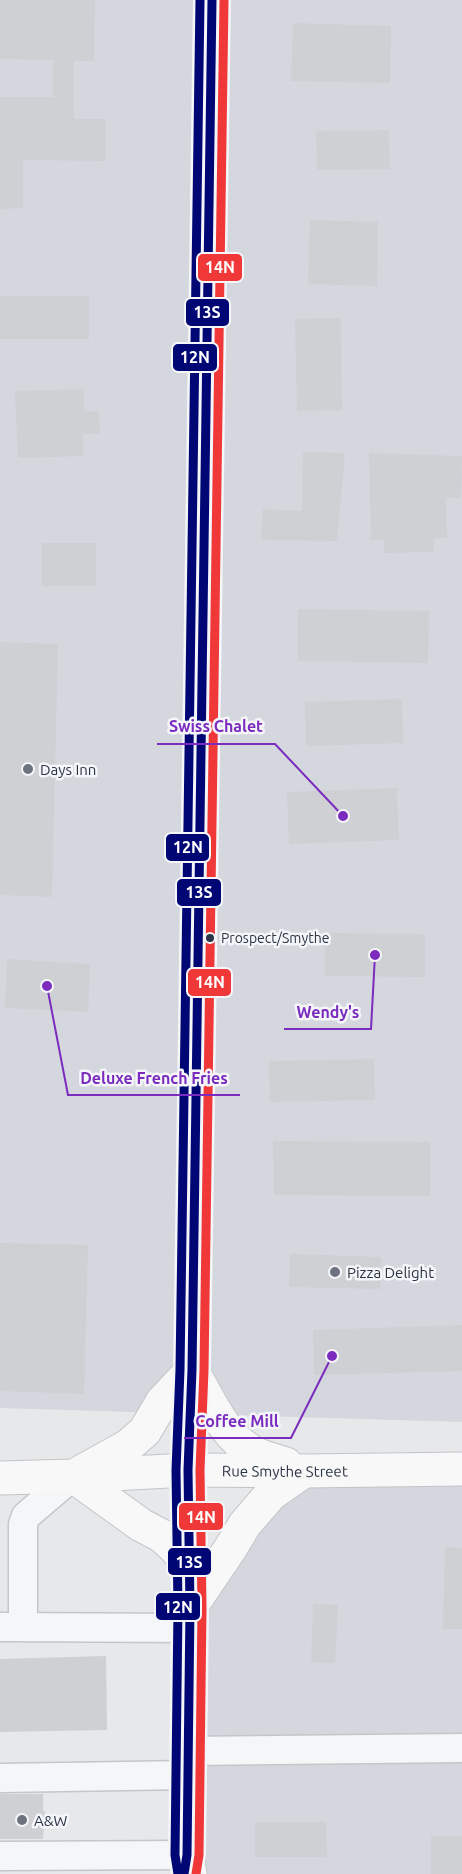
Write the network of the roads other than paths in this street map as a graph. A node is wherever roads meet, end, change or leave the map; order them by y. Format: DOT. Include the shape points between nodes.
graph roads {
  1 [pos="212,0"];
  2 [pos="192,1370"];
  3 [pos="462,1469"];
  4 [pos="188,1470"];
  5 [pos="304,1471"];
  6 [pos="73,1476"];
  7 [pos="0,1478"];
  8 [pos="11,1524"];
  9 [pos="189,1568"];
  10 [pos="190,1618"];
  11 [pos="12,1627"];
  12 [pos="462,1748"];
  13 [pos="188,1762"];
  14 [pos="0,1778"];
  15 [pos="0,1856"];
  16 [pos="187,1868"];
  1 -- 2 [label="main road"];
  2 -- 4 [label="main road"];
  2 -- 5 [label="main road" via="226,1430 238,1442 255,1453"];
  2 -- 6 [label="main road" via="162,1402 145,1431 128,1446"];
  3 -- 5 [label="main road, Rue Smythe Street"];
  4 -- 5 [label="main road, Rue Smythe Street"];
  4 -- 6 [label="main road, Rue Smythe Street"];
  4 -- 9 [label="main road"];
  5 -- 10 [label="main road" via="271,1494 245,1524"];
  6 -- 7 [label="main road, Rue Smythe Street"];
  6 -- 8 [label="lane"];
  6 -- 9 [label="main road" via="162,1536"];
  8 -- 11 [label="lane"];
  9 -- 10 [label="main road"];
  10 -- 11 [label="lane"];
  10 -- 13 [label="main road"];
  12 -- 13 [label="lane"];
  13 -- 14 [label="lane"];
  13 -- 16 [label="main road"];
  15 -- 16 [label="lane"];
}
